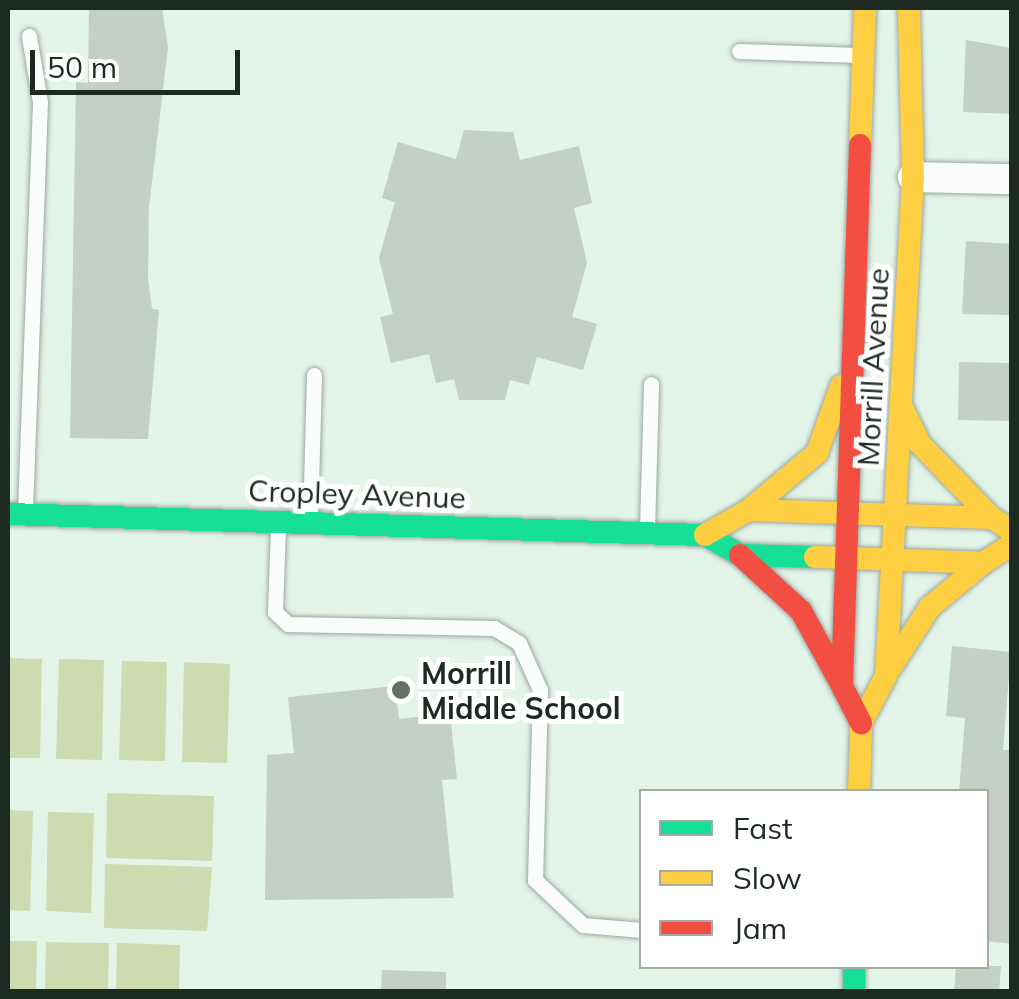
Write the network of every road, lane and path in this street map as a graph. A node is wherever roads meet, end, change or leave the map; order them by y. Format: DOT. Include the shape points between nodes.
graph roads {
  1 [pos="866,8"];
  2 [pos="909,8"];
  3 [pos="29,36"];
  4 [pos="739,51"];
  5 [pos="863,54"];
  6 [pos="913,177"];
  7 [pos="1012,179"];
  8 [pos="856,332"];
  9 [pos="314,375"];
  10 [pos="651,384"];
  11 [pos="902,408"];
  12 [pos="748,510"];
  13 [pos="850,513"];
  14 [pos="16,515"];
  15 [pos="896,515"];
  16 [pos="278,522"];
  17 [pos="310,522"];
  18 [pos="1002,524"];
  19 [pos="647,533"];
  20 [pos="706,535"];
  21 [pos="1012,544"];
  22 [pos="740,555"];
  23 [pos="848,558"];
  24 [pos="893,560"];
  25 [pos="982,563"];
  26 [pos="886,676"];
  27 [pos="842,686"];
  28 [pos="861,724"];
  29 [pos="859,789"];
  30 [pos="639,930"];
  1 -- 5 [label="street, Morrill Avenue"];
  2 -- 6 [label="street, Morrill Avenue"];
  3 -- 14 [label="lane" via="40,102"];
  4 -- 5 [label="lane"];
  5 -- 8 [label="street, Morrill Avenue"];
  6 -- 7 [label="street"];
  6 -- 11 [label="street, Morrill Avenue"];
  8 -- 12 [label="street" via="817,452"];
  8 -- 13 [label="street, Morrill Avenue"];
  9 -- 17 [label="lane"];
  10 -- 19 [label="lane"];
  11 -- 15 [label="street, Morrill Avenue"];
  11 -- 18 [label="street" via="920,444"];
  12 -- 13 [label="street"];
  12 -- 20 [label="street"];
  13 -- 15 [label="street"];
  13 -- 23 [label="street, Morrill Avenue"];
  14 -- 16 [label="street, Cropley Avenue"];
  15 -- 18 [label="street"];
  15 -- 24 [label="street, Morrill Avenue"];
  16 -- 17 [label="street, Cropley Avenue"];
  16 -- 30 [label="lane" via="275,612 288,624 494,628 519,643 540,690 536,880 584,925"];
  17 -- 19 [label="street, Cropley Avenue"];
  19 -- 20 [label="street, Cropley Avenue"];
  20 -- 22 [label="street, Cropley Avenue"];
  21 -- 25 [label="street"];
  22 -- 23 [label="street, Cropley Avenue"];
  22 -- 27 [label="street" via="801,611"];
  23 -- 24 [label="street, Cropley Avenue"];
  23 -- 27 [label="street, Morrill Avenue"];
  24 -- 25 [label="street, Cropley Avenue"];
  24 -- 26 [label="street, Morrill Avenue"];
  25 -- 26 [label="street" via="930,607"];
  26 -- 28 [label="street, Morrill Avenue"];
  27 -- 28 [label="street, Morrill Avenue"];
  28 -- 29 [label="street, Morrill Avenue"];
}
